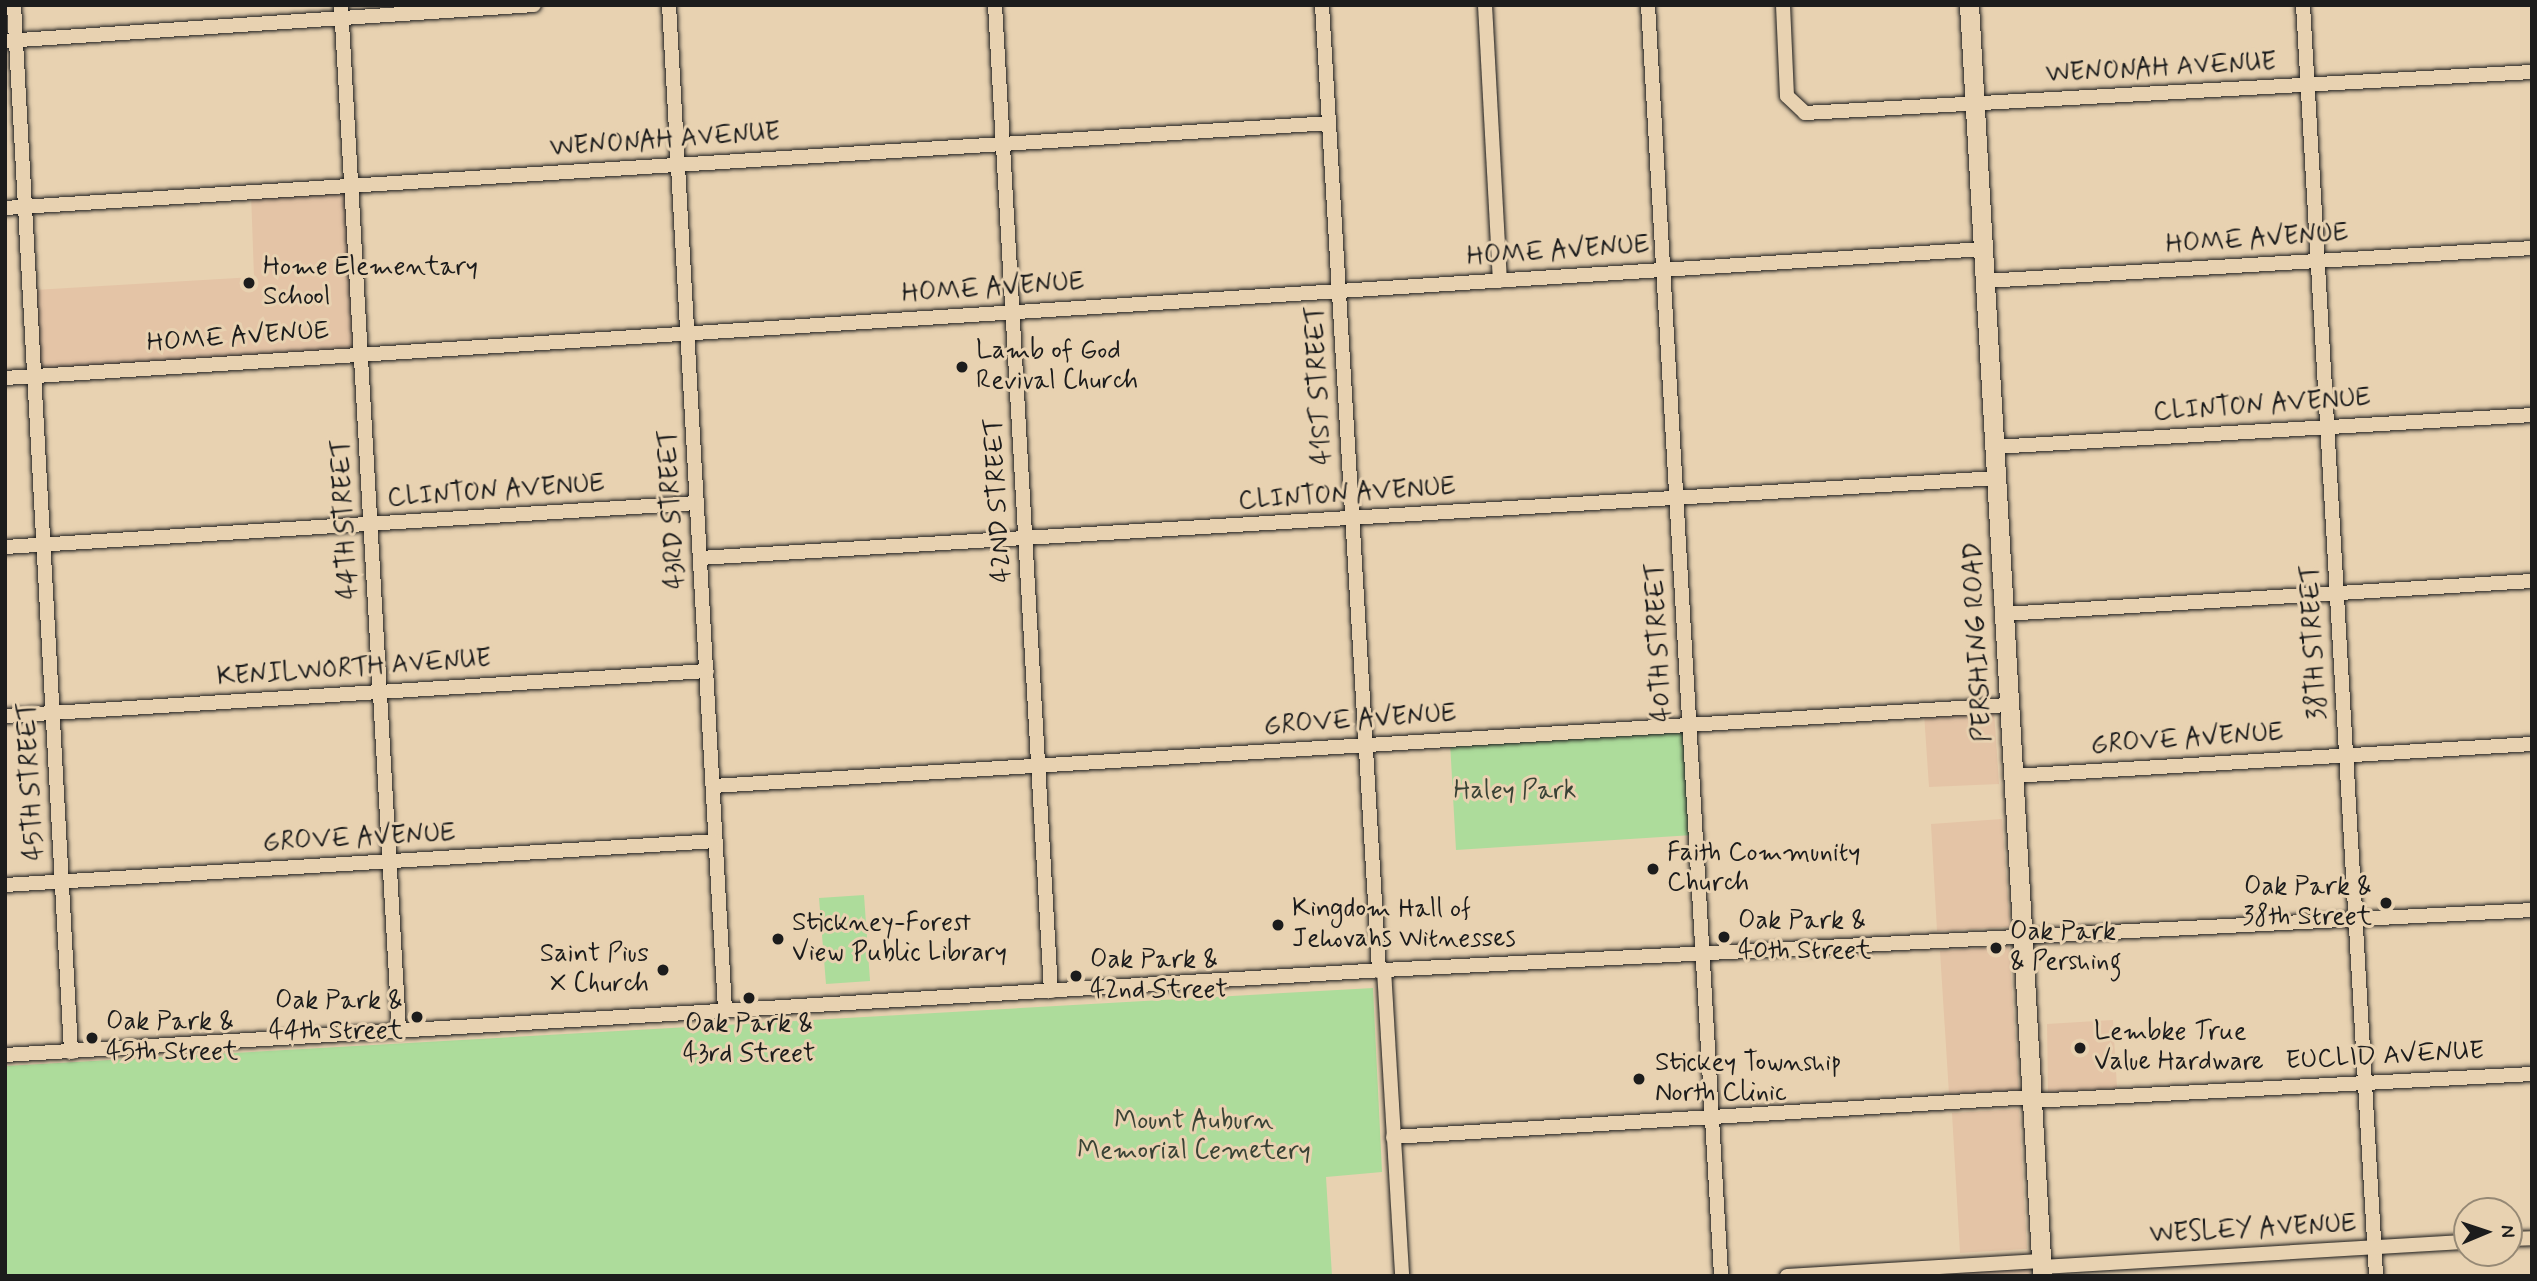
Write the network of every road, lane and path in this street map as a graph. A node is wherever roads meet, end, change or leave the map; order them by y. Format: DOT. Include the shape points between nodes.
graph roads {
  1 [pos="14,5"];
  2 [pos="534,5"];
  3 [pos="669,5"];
  4 [pos="995,5"];
  5 [pos="1322,5"];
  6 [pos="1485,5"];
  7 [pos="1648,5"];
  8 [pos="1783,5"];
  9 [pos="1969,5"];
  10 [pos="2303,5"];
  11 [pos="341,12"];
  12 [pos="10,40"];
  13 [pos="2532,72"];
  14 [pos="2307,85"];
  15 [pos="1975,104"];
  16 [pos="1329,123"];
  17 [pos="1003,144"];
  18 [pos="678,165"];
  19 [pos="351,186"];
  20 [pos="25,207"];
  21 [pos="5,208"];
  22 [pos="2532,248"];
  23 [pos="1983,249"];
  24 [pos="2317,261"];
  25 [pos="1663,270"];
  26 [pos="1500,281"];
  27 [pos="1985,281"];
  28 [pos="1339,291"];
  29 [pos="1012,312"];
  30 [pos="688,333"];
  31 [pos="361,355"];
  32 [pos="34,376"];
  33 [pos="5,378"];
  34 [pos="2532,415"];
  35 [pos="2327,427"];
  36 [pos="1994,447"];
  37 [pos="1996,478"];
  38 [pos="1676,499"];
  39 [pos="697,503"];
  40 [pos="1352,519"];
  41 [pos="370,524"];
  42 [pos="1026,539"];
  43 [pos="44,545"];
  44 [pos="5,547"];
  45 [pos="700,558"];
  46 [pos="2532,581"];
  47 [pos="2336,592"];
  48 [pos="2004,614"];
  49 [pos="707,671"];
  50 [pos="380,692"];
  51 [pos="2009,705"];
  52 [pos="53,713"];
  53 [pos="5,716"];
  54 [pos="1689,725"];
  55 [pos="2532,744"];
  56 [pos="1366,746"];
  57 [pos="2346,754"];
  58 [pos="1039,766"];
  59 [pos="2013,776"];
  60 [pos="713,786"];
  61 [pos="716,841"];
  62 [pos="390,862"];
  63 [pos="62,881"];
  64 [pos="5,885"];
  65 [pos="2532,910"];
  66 [pos="2355,919"];
  67 [pos="2022,936"];
  68 [pos="1702,953"];
  69 [pos="1382,970"];
  70 [pos="1051,991"];
  71 [pos="725,1010"];
  72 [pos="399,1031"];
  73 [pos="71,1052"];
  74 [pos="5,1055"];
  75 [pos="2532,1074"];
  76 [pos="2364,1083"];
  77 [pos="2032,1099"];
  78 [pos="1712,1116"];
  79 [pos="1394,1137"];
  80 [pos="2453,1243"];
  81 [pos="2374,1247"];
  82 [pos="2042,1268"];
  83 [pos="1402,1276"];
  84 [pos="1721,1276"];
  85 [pos="1787,1276"];
  86 [pos="2375,1276"];
  1 -- 12 [label="street, 45TH STREET"];
  2 -- 11 [label="street"];
  3 -- 18 [label="street, 43RD STREET"];
  4 -- 17 [label="street, 42ND STREET"];
  5 -- 16 [label="street, 41ST STREET"];
  6 -- 26 [label="street"];
  7 -- 25 [label="street, 40TH STREET"];
  8 -- 15 [label="street, WENONAH AVENUE" via="1787,96 1805,113"];
  9 -- 15 [label="main road, PERSHING ROAD"];
  10 -- 14 [label="street, 38TH STREET"];
  11 -- 12 [label="street"];
  11 -- 19 [label="street, 44TH STREET"];
  12 -- 20 [label="street, 45TH STREET"];
  13 -- 14 [label="street, WENONAH AVENUE"];
  14 -- 15 [label="street, WENONAH AVENUE"];
  14 -- 24 [label="street, 38TH STREET"];
  15 -- 23 [label="main road, PERSHING ROAD"];
  16 -- 17 [label="street, WENONAH AVENUE"];
  16 -- 28 [label="street, 41ST STREET"];
  17 -- 18 [label="street, WENONAH AVENUE"];
  17 -- 29 [label="street, 42ND STREET"];
  18 -- 19 [label="street, WENONAH AVENUE"];
  18 -- 30 [label="street, 43RD STREET"];
  19 -- 20 [label="street, WENONAH AVENUE"];
  19 -- 31 [label="street, 44TH STREET"];
  20 -- 21 [label="street, WENONAH AVENUE"];
  20 -- 32 [label="street, 45TH STREET"];
  22 -- 24 [label="street, HOME AVENUE"];
  23 -- 25 [label="street, HOME AVENUE"];
  23 -- 27 [label="main road, PERSHING ROAD"];
  24 -- 27 [label="street, HOME AVENUE"];
  24 -- 35 [label="street, 38TH STREET"];
  25 -- 26 [label="street, HOME AVENUE"];
  25 -- 38 [label="street, 40TH STREET"];
  26 -- 28 [label="street, HOME AVENUE"];
  27 -- 36 [label="main road, PERSHING ROAD"];
  28 -- 29 [label="street, HOME AVENUE"];
  28 -- 40 [label="street, 41ST STREET"];
  29 -- 30 [label="street, HOME AVENUE"];
  29 -- 42 [label="street, 42ND STREET"];
  30 -- 31 [label="street, HOME AVENUE"];
  30 -- 39 [label="street, 43RD STREET"];
  31 -- 32 [label="street, HOME AVENUE"];
  31 -- 41 [label="street, 44TH STREET"];
  32 -- 33 [label="street, HOME AVENUE"];
  32 -- 43 [label="street, 45TH STREET"];
  34 -- 35 [label="street, CLINTON AVENUE"];
  35 -- 36 [label="street, CLINTON AVENUE"];
  35 -- 47 [label="street, 38TH STREET"];
  36 -- 37 [label="main road, PERSHING ROAD"];
  37 -- 38 [label="street, CLINTON AVENUE"];
  37 -- 48 [label="main road, PERSHING ROAD"];
  38 -- 40 [label="street, CLINTON AVENUE"];
  38 -- 54 [label="street, 40TH STREET"];
  39 -- 41 [label="street, CLINTON AVENUE"];
  39 -- 45 [label="street, 43RD STREET"];
  40 -- 42 [label="street, CLINTON AVENUE"];
  40 -- 56 [label="street, 41ST STREET"];
  41 -- 43 [label="street, CLINTON AVENUE"];
  41 -- 50 [label="street, 44TH STREET"];
  42 -- 45 [label="street, CLINTON AVENUE"];
  42 -- 58 [label="street, 42ND STREET"];
  43 -- 44 [label="street, CLINTON AVENUE"];
  43 -- 52 [label="street, 45TH STREET"];
  45 -- 49 [label="street, 43RD STREET"];
  46 -- 47 [label="street"];
  47 -- 48 [label="street"];
  47 -- 57 [label="street, 38TH STREET"];
  48 -- 51 [label="main road, PERSHING ROAD"];
  49 -- 50 [label="street, KENILWORTH AVENUE"];
  49 -- 60 [label="street, 43RD STREET"];
  50 -- 52 [label="street, KENILWORTH AVENUE"];
  50 -- 62 [label="street, 44TH STREET"];
  51 -- 54 [label="street, GROVE AVENUE"];
  51 -- 59 [label="main road, PERSHING ROAD"];
  52 -- 53 [label="street, KENILWORTH AVENUE"];
  52 -- 63 [label="street, 45TH STREET"];
  54 -- 56 [label="street, GROVE AVENUE"];
  54 -- 68 [label="street, 40TH STREET"];
  55 -- 57 [label="street, GROVE AVENUE"];
  56 -- 58 [label="street, GROVE AVENUE"];
  56 -- 69 [label="street, 41ST STREET"];
  57 -- 59 [label="street, GROVE AVENUE"];
  57 -- 66 [label="street, 38TH STREET"];
  58 -- 60 [label="street, GROVE AVENUE"];
  58 -- 70 [label="street, 42ND STREET"];
  59 -- 67 [label="main road, PERSHING ROAD"];
  60 -- 61 [label="street, 43RD STREET"];
  61 -- 62 [label="street, GROVE AVENUE"];
  61 -- 71 [label="street, 43RD STREET"];
  62 -- 63 [label="street, GROVE AVENUE"];
  62 -- 72 [label="street, 44TH STREET"];
  63 -- 64 [label="street, GROVE AVENUE"];
  63 -- 73 [label="street, 45TH STREET"];
  65 -- 66 [label="street"];
  66 -- 67 [label="street"];
  66 -- 76 [label="street, 38TH STREET"];
  67 -- 68 [label="street"];
  67 -- 77 [label="main road, PERSHING ROAD"];
  68 -- 69 [label="street"];
  68 -- 78 [label="street, 40TH STREET"];
  69 -- 70 [label="street"];
  69 -- 79 [label="street, 41ST STREET"];
  70 -- 71 [label="street"];
  71 -- 72 [label="street"];
  72 -- 73 [label="street"];
  73 -- 74 [label="street"];
  75 -- 76 [label="street, EUCLID AVENUE"];
  76 -- 77 [label="street, EUCLID AVENUE"];
  76 -- 81 [label="street, 38TH STREET"];
  77 -- 78 [label="street, EUCLID AVENUE"];
  77 -- 82 [label="main road, PERSHING ROAD"];
  78 -- 79 [label="street, EUCLID AVENUE"];
  78 -- 84 [label="street, 40TH STREET"];
  79 -- 83 [label="street, 41ST STREET"];
  80 -- 81 [label="street, WESLEY AVENUE"];
  81 -- 82 [label="street, WESLEY AVENUE"];
  81 -- 86 [label="street, 38TH STREET"];
  82 -- 85 [label="street, WESLEY AVENUE"];
}
